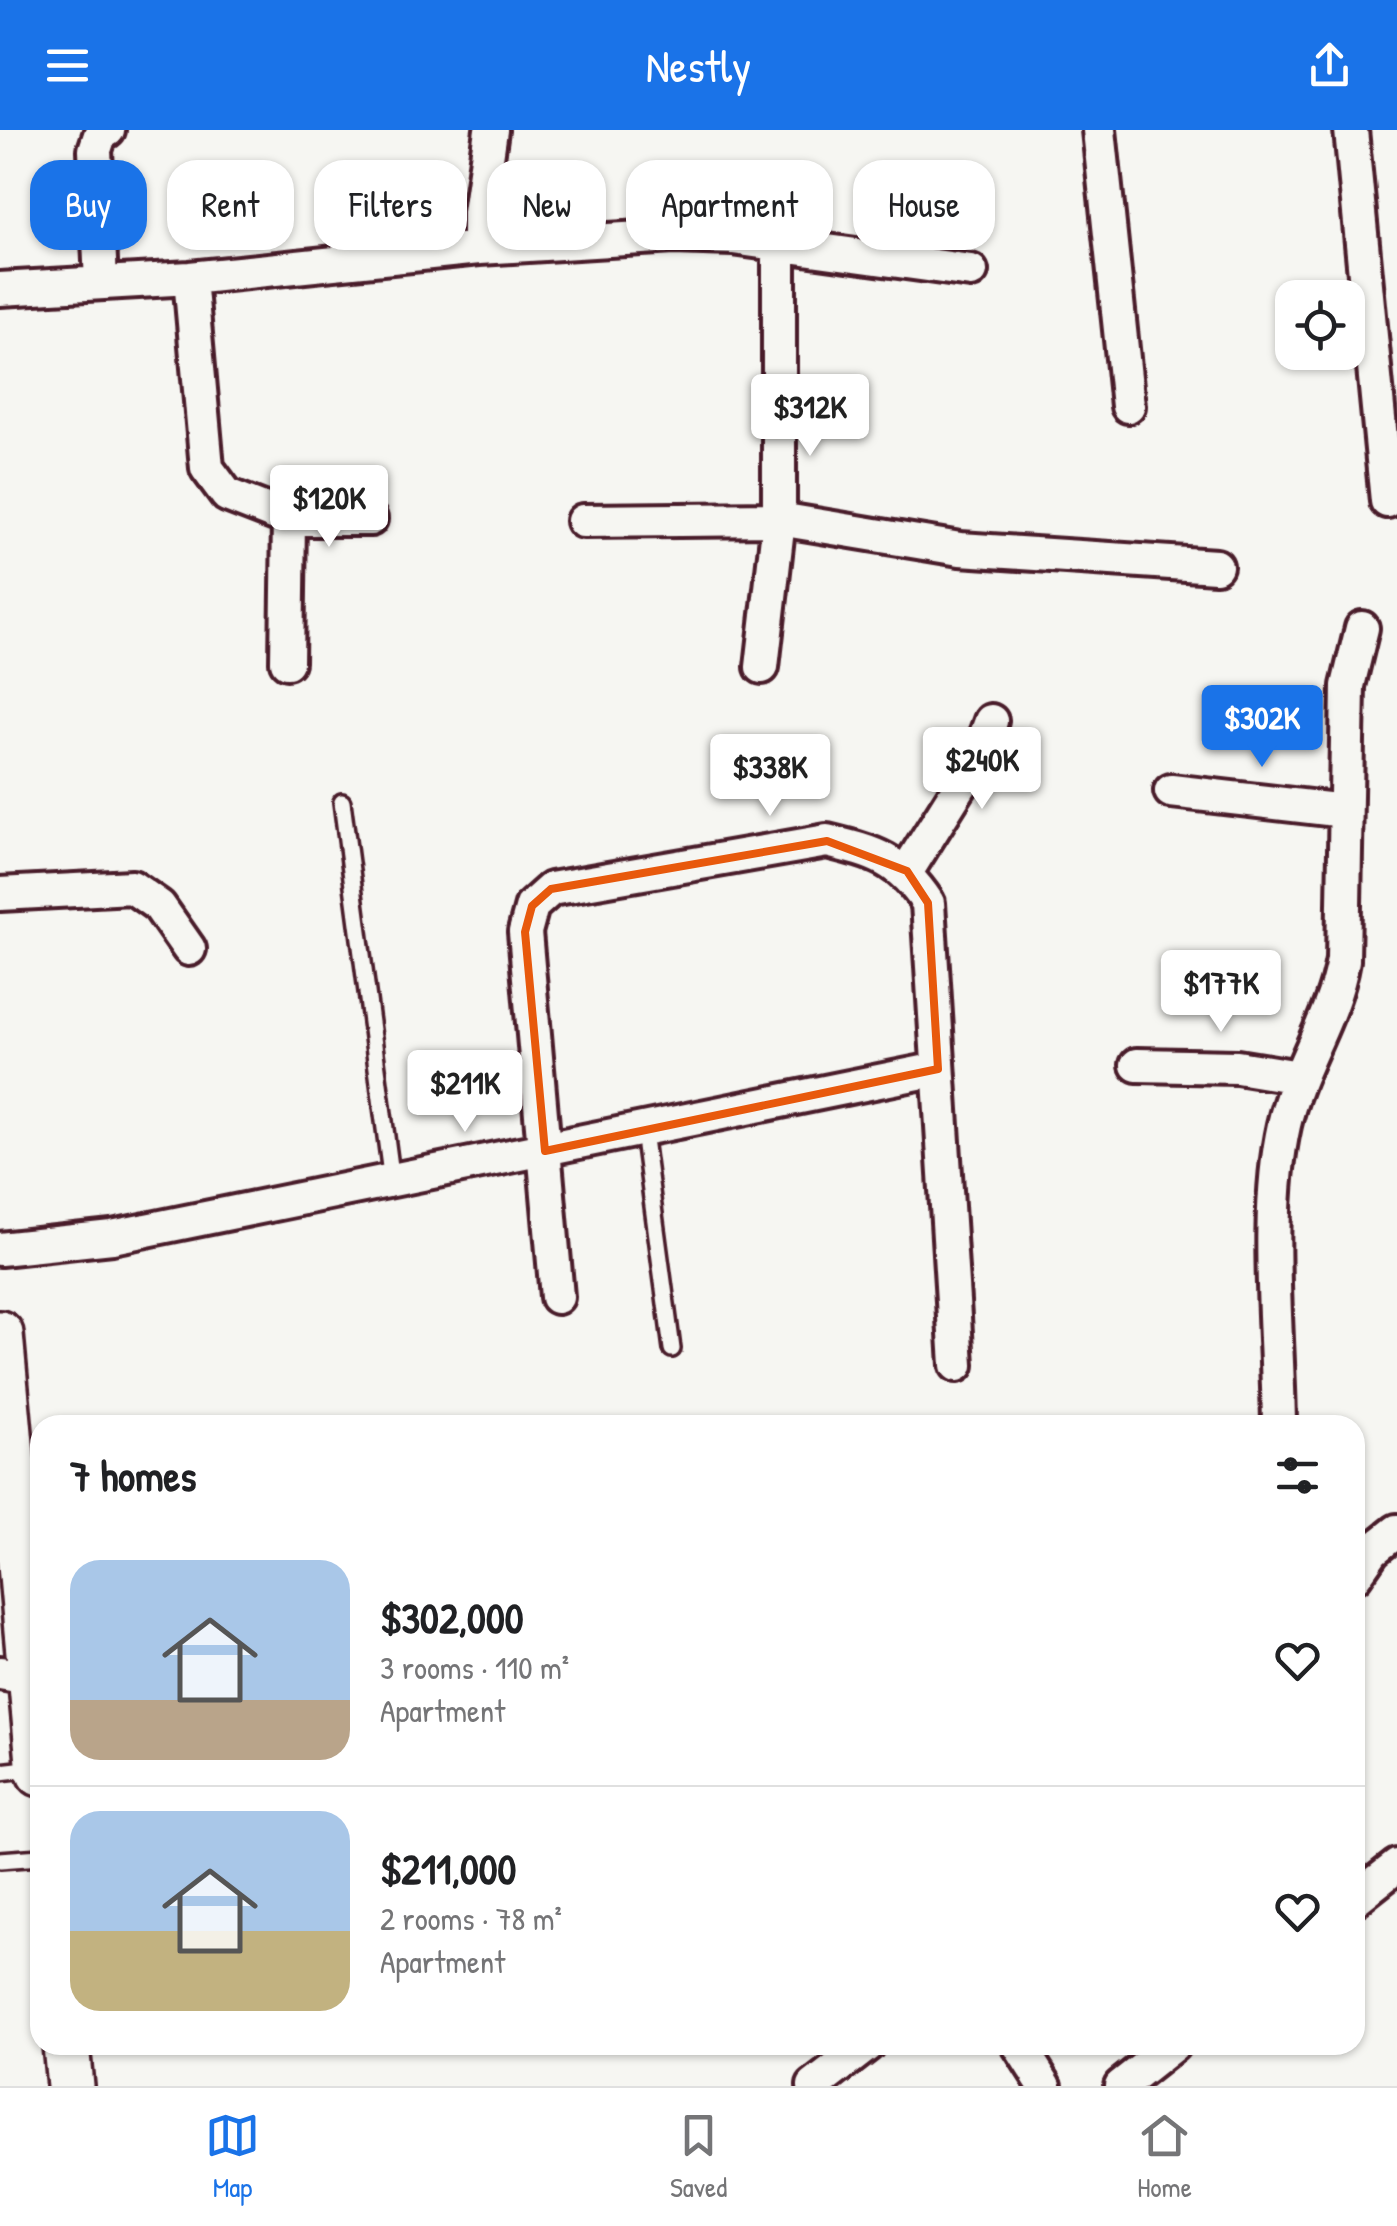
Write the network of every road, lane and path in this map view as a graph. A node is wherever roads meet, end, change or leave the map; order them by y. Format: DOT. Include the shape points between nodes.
graph roads {
  1 [pos="108,130"];
  2 [pos="491,130"];
  3 [pos="1099,130"];
  4 [pos="1351,130"];
  5 [pos="626,239"];
  6 [pos="479,248"];
  7 [pos="779,250"];
  8 [pos="796,250"];
  9 [pos="971,271"];
  10 [pos="190,278"];
  11 [pos="101,283"];
  12 [pos="0,289"];
  13 [pos="1128,406"];
  14 [pos="1387,501"];
  15 [pos="289,519"];
  16 [pos="370,519"];
  17 [pos="779,519"];
  18 [pos="583,521"];
  19 [pos="1216,566"];
  20 [pos="1362,628"];
  21 [pos="286,662"];
  22 [pos="762,667"];
  23 [pos="991,720"];
  24 [pos="1171,790"];
  25 [pos="342,802"];
  26 [pos="1345,811"];
  27 [pos="907,870"];
  28 [pos="0,894"];
  29 [pos="189,949"];
  30 [pos="1138,1065"];
  31 [pos="938,1069"];
  32 [pos="1299,1077"];
  33 [pos="643,1131"];
  34 [pos="545,1151"];
  35 [pos="392,1182"];
  36 [pos="0,1249"];
  37 [pos="557,1296"];
  38 [pos="0,1334"];
  39 [pos="672,1349"];
  40 [pos="957,1365"];
  41 [pos="1279,1415"];
  42 [pos="6,1458"];
  43 [pos="1397,1531"];
  44 [pos="1365,1561"];
  45 [pos="24,1678"];
  46 [pos="30,1712"];
  47 [pos="30,1770"];
  48 [pos="0,1772"];
  49 [pos="30,1858"];
  50 [pos="0,1860"];
  51 [pos="1397,1866"];
  52 [pos="1365,1891"];
  53 [pos="67,2055"];
  54 [pos="855,2055"];
  55 [pos="1025,2055"];
  56 [pos="1161,2055"];
  57 [pos="70,2086"];
  58 [pos="814,2086"];
  59 [pos="1045,2086"];
  60 [pos="1122,2086"];
  1 -- 11 [label="street" via="95,150"];
  2 -- 6 [label="street"];
  3 -- 13 [label="street"];
  4 -- 14 [label="street"];
  5 -- 6 [label="street"];
  6 -- 10 [label="street"];
  7 -- 17 [label="street"];
  8 -- 9 [label="street"];
  10 -- 11 [label="street"];
  10 -- 15 [label="street" via="207,468 227,495"];
  11 -- 12 [label="street"];
  15 -- 16 [label="street"];
  15 -- 21 [label="street"];
  17 -- 18 [label="street"];
  17 -- 19 [label="street" via="960,549"];
  17 -- 22 [label="street"];
  20 -- 26 [label="street" via="1348,686"];
  23 -- 27 [label="street" via="977,759"];
  24 -- 26 [label="street"];
  25 -- 35 [label="lane"];
  26 -- 32 [label="street" via="1337,1000"];
  27 -- 31 [label="street" via="928,902"];
  27 -- 34 [label="street" via="827,841 551,889 532,906 525,932"];
  28 -- 29 [label="street" via="132,887 159,906"];
  30 -- 32 [label="street" via="1238,1067"];
  31 -- 33 [label="street"];
  31 -- 40 [label="street"];
  32 -- 41 [label="street" via="1276,1176"];
  33 -- 34 [label="street"];
  33 -- 39 [label="lane"];
  34 -- 35 [label="street"];
  34 -- 37 [label="street"];
  35 -- 36 [label="street" via="112,1237"];
  38 -- 42 [label="main road"];
  42 -- 45 [label="main road"];
  43 -- 44 [label="street"];
  45 -- 46 [label="main road"];
  47 -- 48 [label="lane"];
  49 -- 50 [label="lane"];
  51 -- 52 [label="street"];
  53 -- 57 [label="main road"];
  54 -- 58 [label="street"];
  55 -- 59 [label="street"];
  56 -- 60 [label="street"];
}
